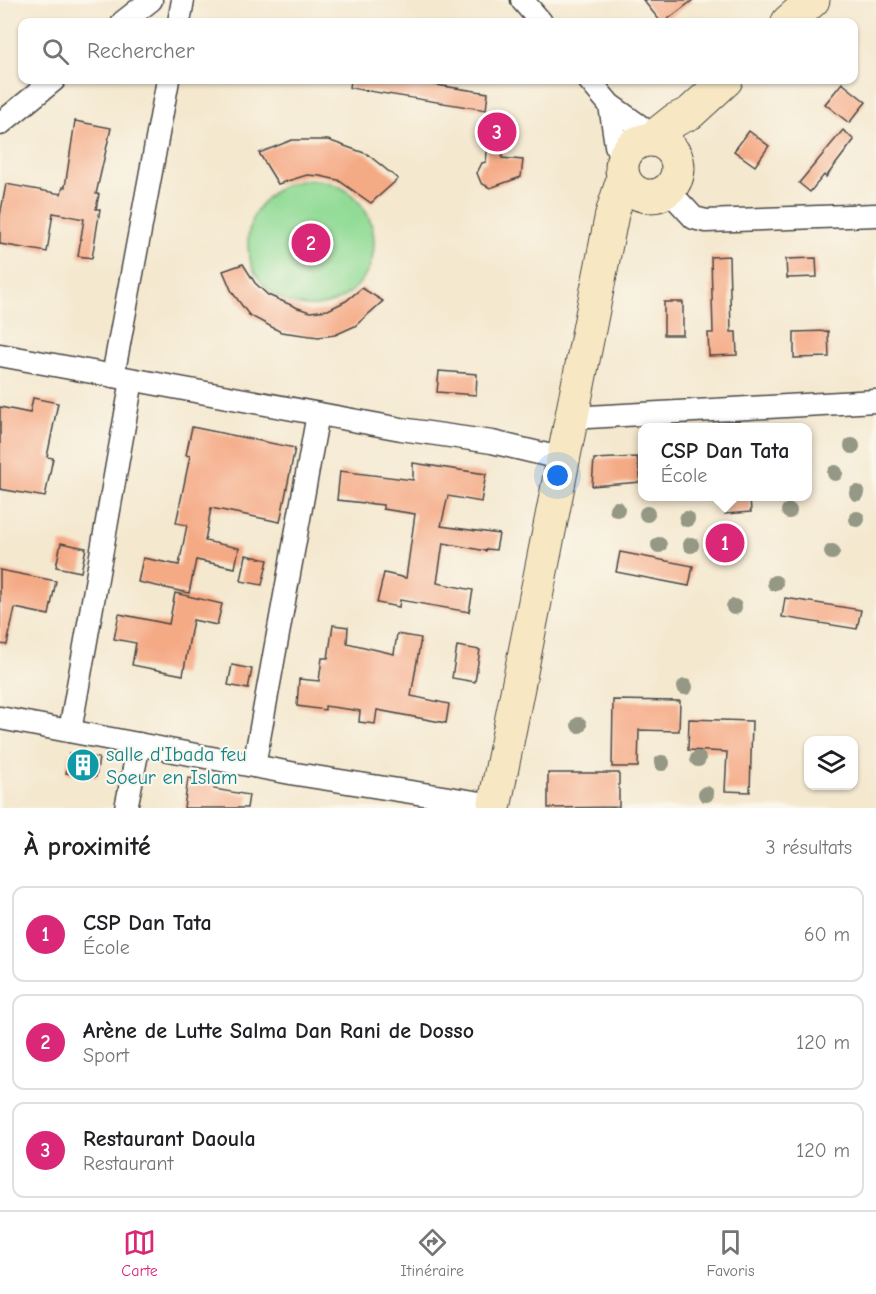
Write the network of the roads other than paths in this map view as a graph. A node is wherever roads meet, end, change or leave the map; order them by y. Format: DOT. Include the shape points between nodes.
graph roads {
  1 [pos="151,0"];
  2 [pos="183,0"];
  3 [pos="522,0"];
  4 [pos="813,0"];
  5 [pos="128,18"];
  6 [pos="180,18"];
  7 [pos="538,18"];
  8 [pos="793,18"];
  9 [pos="49,84"];
  10 [pos="167,84"];
  11 [pos="592,84"];
  12 [pos="722,84"];
  13 [pos="610,105"];
  14 [pos="0,124"];
  15 [pos="657,143"];
  16 [pos="639,182"];
  17 [pos="876,215"];
  18 [pos="0,355"];
  19 [pos="122,378"];
  20 [pos="876,400"];
  21 [pos="318,414"];
  22 [pos="570,418"];
  23 [pos="564,459"];
  24 [pos="0,718"];
  25 [pos="70,731"];
  26 [pos="139,744"];
  27 [pos="254,766"];
  28 [pos="494,807"];
  29 [pos="126,808"];
  1 -- 5 [label="street"];
  2 -- 6 [label="street"];
  3 -- 7 [label="street"];
  4 -- 8 [label="main road"];
  9 -- 14 [label="street"];
  10 -- 19 [label="street"];
  11 -- 13 [label="street"];
  12 -- 15 [label="main road" via="690,113 684,132"];
  13 -- 15 [label="street"];
  13 -- 16 [label="street" via="616,145"];
  15 -- 16 [label="main road" via="631,146"];
  15 -- 16 [label="main road" via="677,158 678,175"];
  16 -- 17 [label="street" via="694,218 706,220"];
  16 -- 22 [label="main road" via="636,208 609,229"];
  18 -- 19 [label="street"];
  19 -- 21 [label="street"];
  19 -- 25 [label="street"];
  20 -- 22 [label="street"];
  21 -- 23 [label="street" via="492,442"];
  21 -- 27 [label="street"];
  22 -- 23 [label="main road"];
  23 -- 28 [label="main road"];
  24 -- 25 [label="street"];
  25 -- 26 [label="street"];
  26 -- 27 [label="street"];
  26 -- 29 [label="street"];
  27 -- 28 [label="street"];
}
